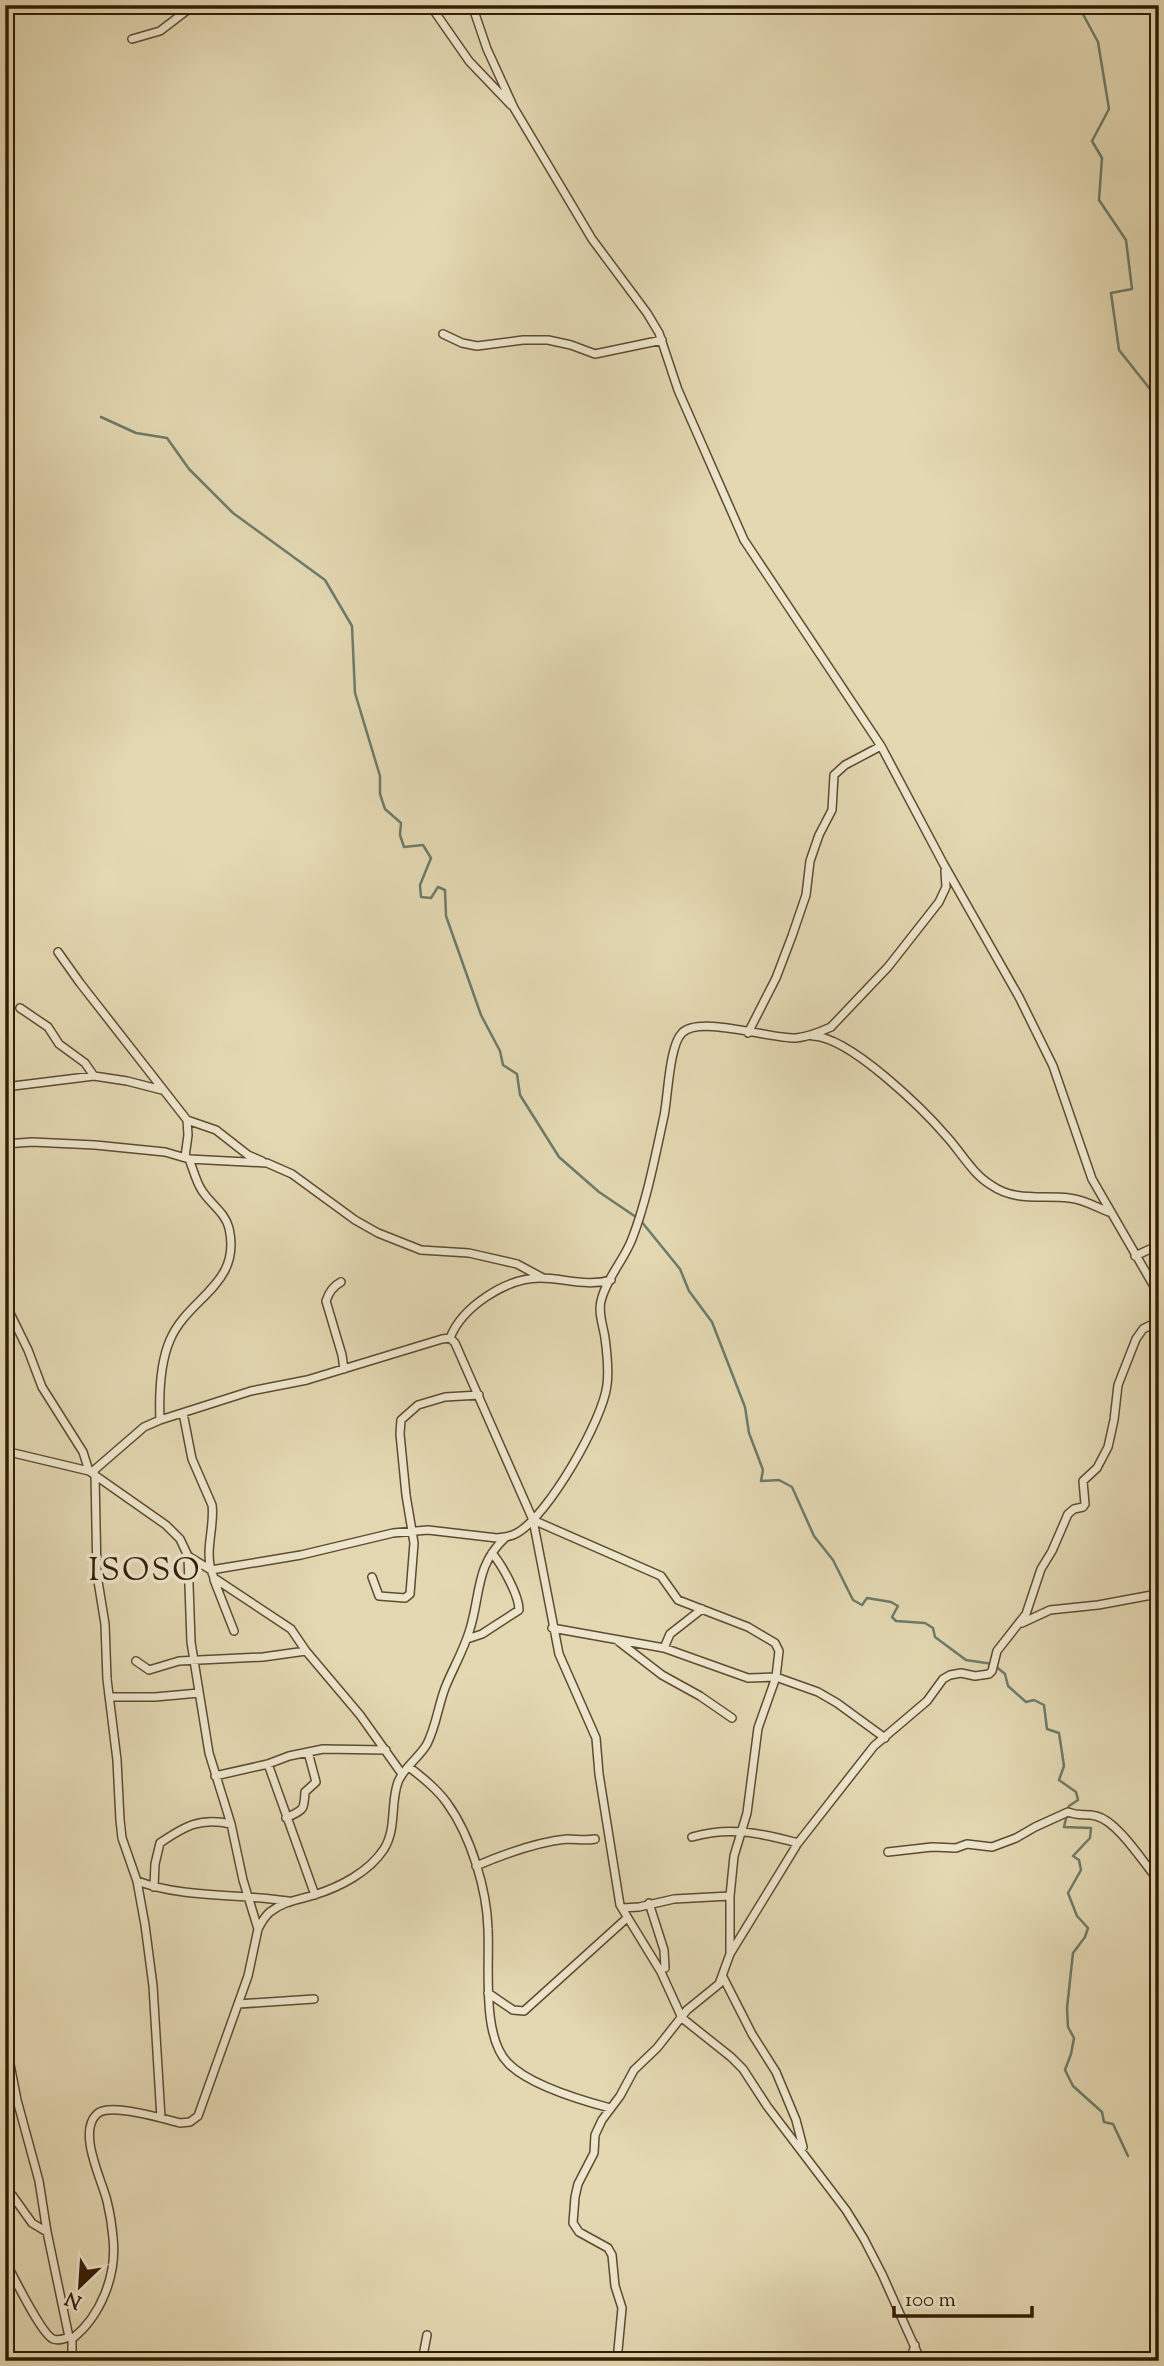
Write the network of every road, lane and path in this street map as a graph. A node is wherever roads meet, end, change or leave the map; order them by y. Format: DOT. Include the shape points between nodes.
graph roads {
  1 [pos="194,5"];
  2 [pos="430,5"];
  3 [pos="472,5"];
  4 [pos="132,39"];
  5 [pos="514,108"];
  6 [pos="443,334"];
  7 [pos="662,340"];
  8 [pos="881,746"];
  9 [pos="943,863"];
  10 [pos="58,952"];
  11 [pos="20,1008"];
  12 [pos="748,1033"];
  13 [pos="806,1036"];
  14 [pos="94,1076"];
  15 [pos="5,1087"];
  16 [pos="163,1090"];
  17 [pos="187,1120"];
  18 [pos="5,1144"];
  19 [pos="187,1158"];
  20 [pos="267,1163"];
  21 [pos="1110,1213"];
  22 [pos="1159,1245"];
  23 [pos="1135,1256"];
  24 [pos="543,1278"];
  25 [pos="611,1280"];
  26 [pos="341,1282"];
  27 [pos="1159,1295"];
  28 [pos="5,1303"];
  29 [pos="1159,1321"];
  30 [pos="450,1338"];
  31 [pos="344,1369"];
  32 [pos="479,1395"];
  33 [pos="183,1413"];
  34 [pos="160,1420"];
  35 [pos="5,1451"];
  36 [pos="92,1473"];
  37 [pos="533,1520"];
  38 [pos="412,1533"];
  39 [pos="506,1537"];
  40 [pos="492,1553"];
  41 [pos="188,1556"];
  42 [pos="212,1574"];
  43 [pos="372,1577"];
  44 [pos="1159,1599"];
  45 [pos="702,1609"];
  46 [pos="1019,1624"];
  47 [pos="552,1628"];
  48 [pos="234,1631"];
  49 [pos="467,1639"];
  50 [pos="615,1639"];
  51 [pos="664,1648"];
  52 [pos="306,1651"];
  53 [pos="136,1661"];
  54 [pos="194,1662"];
  55 [pos="776,1677"];
  56 [pos="199,1693"];
  57 [pos="110,1697"];
  58 [pos="732,1718"];
  59 [pos="885,1738"];
  60 [pos="386,1750"];
  61 [pos="308,1752"];
  62 [pos="268,1764"];
  63 [pos="409,1767"];
  64 [pos="402,1774"];
  65 [pos="215,1776"];
  66 [pos="286,1818"];
  67 [pos="230,1825"];
  68 [pos="740,1832"];
  69 [pos="692,1838"];
  70 [pos="595,1839"];
  71 [pos="798,1843"];
  72 [pos="888,1852"];
  73 [pos="476,1866"];
  74 [pos="137,1881"];
  75 [pos="1159,1881"];
  76 [pos="154,1887"];
  77 [pos="315,1895"];
  78 [pos="730,1896"];
  79 [pos="248,1897"];
  80 [pos="288,1901"];
  81 [pos="649,1903"];
  82 [pos="622,1908"];
  83 [pos="627,1918"];
  84 [pos="258,1929"];
  85 [pos="730,1954"];
  86 [pos="665,1968"];
  87 [pos="723,1977"];
  88 [pos="488,1993"];
  89 [pos="314,1998"];
  90 [pos="239,2004"];
  91 [pos="682,2018"];
  92 [pos="5,2039"];
  93 [pos="610,2108"];
  94 [pos="161,2118"];
  95 [pos="806,2154"];
  96 [pos="5,2195"];
  97 [pos="47,2232"];
  98 [pos="5,2261"];
  99 [pos="427,2335"];
  100 [pos="71,2338"];
  101 [pos="915,2346"];
  102 [pos="76,2361"];
  103 [pos="422,2361"];
  104 [pos="617,2361"];
  105 [pos="910,2361"];
  106 [pos="921,2361"];
  1 -- 4 [label="street" via="160,31"];
  2 -- 5 [label="street" via="469,61"];
  3 -- 5 [label="street"];
  5 -- 7 [label="street" via="592,239"];
  6 -- 7 [label="street" via="477,346 523,340 562,342 595,354"];
  7 -- 8 [label="street" via="683,401 744,540"];
  8 -- 9 [label="street"];
  8 -- 12 [label="street" via="834,775 832,810 810,861 806,895"];
  9 -- 13 [label="street" via="943,896 888,967 831,1027"];
  9 -- 21 [label="street" via="1046,1051 1091,1179"];
  10 -- 16 [label="street"];
  11 -- 14 [label="street" via="48,1027 59,1044 85,1063"];
  12 -- 13 [label="street"];
  12 -- 25 [label="street" via="692,1027 677,1040 645,1204"];
  13 -- 21 [label="street" via="836,1042 882,1075 949,1139 981,1178 1004,1193 1070,1198"];
  14 -- 15 [label="street"];
  14 -- 16 [label="street"];
  16 -- 17 [label="street"];
  17 -- 19 [label="street"];
  17 -- 20 [label="street" via="216,1130 248,1155"];
  18 -- 19 [label="street" via="136,1148"];
  19 -- 20 [label="street"];
  19 -- 34 [label="street" via="201,1189 228,1223 232,1252 221,1278 178,1325 169,1342 160,1389"];
  20 -- 24 [label="street" via="292,1174 378,1233 421,1250 469,1253 517,1264"];
  21 -- 23 [label="street"];
  22 -- 23 [label="street"];
  23 -- 27 [label="street"];
  24 -- 25 [label="street" via="576,1283"];
  24 -- 30 [label="street" via="510,1285 482,1300 462,1316"];
  25 -- 37 [label="street" via="601,1300 608,1362 600,1412 580,1453"];
  26 -- 31 [label="street" via="326,1301"];
  28 -- 36 [label="street" via="42,1387"];
  29 -- 46 [label="street" via="1143,1329 1136,1339 1118,1385 1108,1447 1097,1468 1083,1481 1085,1504 1068,1514"];
  30 -- 31 [label="street"];
  30 -- 32 [label="street"];
  31 -- 33 [label="street"];
  32 -- 37 [label="street"];
  32 -- 38 [label="street" via="444,1397 418,1405 401,1420"];
  33 -- 34 [label="street"];
  33 -- 42 [label="street" via="192,1459 214,1513 209,1535"];
  34 -- 36 [label="street" via="144,1427"];
  35 -- 36 [label="street"];
  36 -- 41 [label="street" via="166,1525"];
  36 -- 57 [label="street"];
  37 -- 39 [label="street"];
  37 -- 45 [label="street" via="661,1576 678,1600"];
  37 -- 47 [label="street"];
  38 -- 39 [label="street" via="428,1530"];
  38 -- 42 [label="street" via="393,1533"];
  38 -- 43 [label="street" via="410,1594 405,1598 379,1596"];
  39 -- 40 [label="street"];
  40 -- 49 [label="street" via="477,1589"];
  40 -- 49 [label="street" via="519,1610"];
  41 -- 42 [label="street"];
  41 -- 54 [label="street"];
  42 -- 48 [label="street"];
  42 -- 52 [label="street" via="291,1629"];
  44 -- 46 [label="street" via="1152,1595 1060,1608"];
  45 -- 51 [label="street" via="670,1634"];
  45 -- 55 [label="street" via="775,1643 779,1651"];
  46 -- 59 [label="street" via="997,1651 989,1674 943,1679 927,1701"];
  47 -- 50 [label="street"];
  47 -- 82 [label="street" via="596,1738"];
  49 -- 63 [label="street" via="444,1690 432,1733"];
  50 -- 51 [label="street"];
  50 -- 58 [label="street" via="662,1675"];
  51 -- 55 [label="street" via="748,1678"];
  52 -- 54 [label="street"];
  52 -- 60 [label="street"];
  53 -- 54 [label="street" via="149,1670 168,1663"];
  54 -- 56 [label="street"];
  55 -- 59 [label="street" via="818,1692"];
  55 -- 68 [label="street" via="758,1728 750,1798"];
  56 -- 57 [label="street"];
  56 -- 65 [label="street"];
  57 -- 74 [label="street" via="122,1839"];
  59 -- 71 [label="street"];
  60 -- 61 [label="street"];
  60 -- 64 [label="street"];
  61 -- 62 [label="street"];
  61 -- 66 [label="street" via="316,1782 305,1791 303,1808"];
  62 -- 65 [label="street"];
  62 -- 66 [label="street"];
  63 -- 64 [label="street"];
  63 -- 73 [label="street" via="449,1805"];
  64 -- 77 [label="street" via="396,1787 390,1838 379,1856 346,1882"];
  65 -- 67 [label="street"];
  66 -- 77 [label="street"];
  67 -- 76 [label="street" via="200,1822 160,1843"];
  67 -- 79 [label="street"];
  68 -- 69 [label="street"];
  68 -- 71 [label="street"];
  68 -- 78 [label="street"];
  70 -- 73 [label="street" via="562,1840 517,1850"];
  71 -- 85 [label="street"];
  72 -- 75 [label="street" via="967,1844 992,1847 1068,1812 1107,1821"];
  73 -- 88 [label="street" via="488,1927"];
  74 -- 76 [label="street"];
  74 -- 94 [label="street" via="153,1986"];
  76 -- 79 [label="street"];
  77 -- 80 [label="street"];
  78 -- 81 [label="street"];
  78 -- 85 [label="street"];
  79 -- 80 [label="street"];
  79 -- 84 [label="street"];
  80 -- 84 [label="street" via="267,1913"];
  81 -- 82 [label="street"];
  81 -- 86 [label="street"];
  82 -- 83 [label="street"];
  83 -- 88 [label="street" via="524,2011 513,2010"];
  83 -- 91 [label="street" via="661,1972"];
  84 -- 90 [label="street"];
  85 -- 87 [label="street"];
  87 -- 91 [label="street"];
  87 -- 95 [label="street" via="776,2072"];
  88 -- 93 [label="street" via="496,2046 509,2064 541,2085"];
  89 -- 90 [label="street"];
  90 -- 94 [label="street" via="198,2116 180,2123"];
  91 -- 93 [label="street" via="634,2070"];
  91 -- 95 [label="street" via="731,2057"];
  92 -- 97 [label="street"];
  93 -- 104 [label="street" via="595,2134 594,2153 578,2183 573,2223 612,2255 622,2308"];
  94 -- 100 [label="street" via="108,2110 92,2120 91,2151 109,2212 113,2260 100,2306"];
  95 -- 101 [label="street" via="864,2239"];
  96 -- 97 [label="street" via="12,2195 32,2223"];
  97 -- 100 [label="street"];
  98 -- 100 [label="street" via="51,2339"];
  99 -- 103 [label="street"];
  100 -- 102 [label="street"];
  101 -- 105 [label="street"];
  101 -- 106 [label="street"];
}
